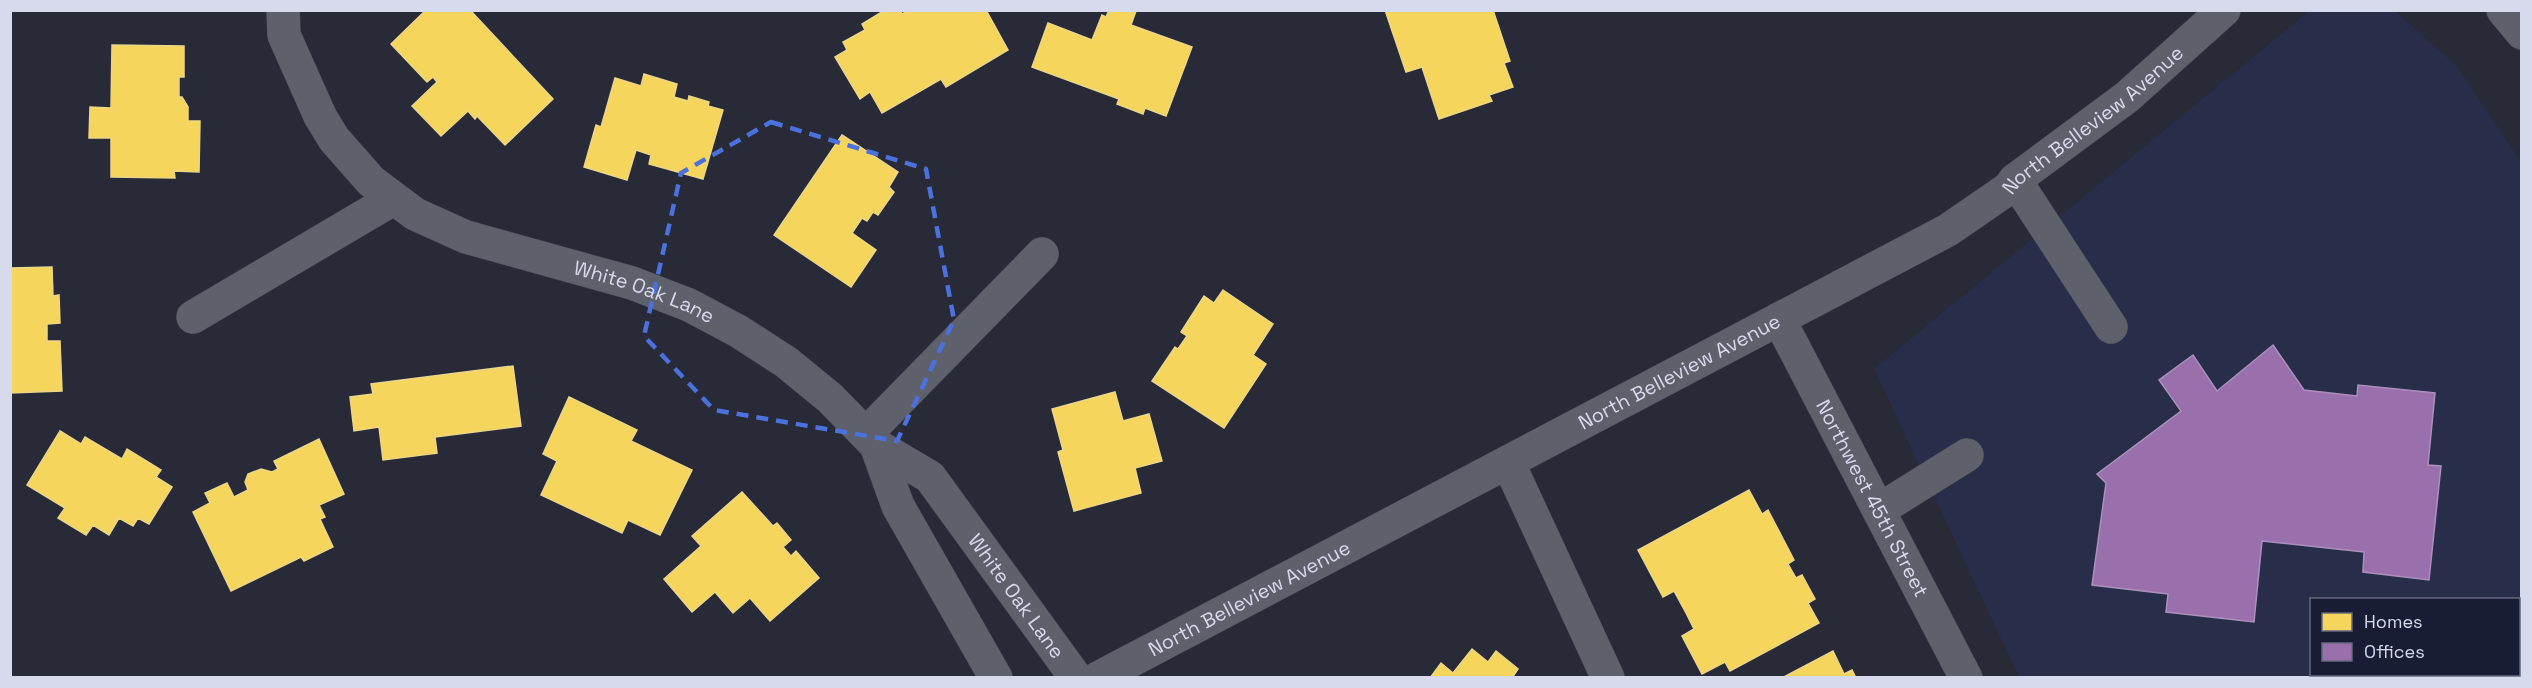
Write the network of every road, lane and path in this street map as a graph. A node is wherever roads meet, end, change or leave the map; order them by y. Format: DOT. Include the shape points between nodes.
graph roads {
  1 [pos="283,10"];
  2 [pos="2224,10"];
  3 [pos="2503,10"];
  4 [pos="2522,33"];
  5 [pos="2015,180"];
  6 [pos="393,199"];
  7 [pos="1042,254"];
  8 [pos="194,317"];
  9 [pos="1779,319"];
  10 [pos="2111,327"];
  11 [pos="871,440"];
  12 [pos="1967,455"];
  13 [pos="1508,462"];
  14 [pos="1879,510"];
  15 [pos="996,678"];
  16 [pos="1076,678"];
  17 [pos="1098,678"];
  18 [pos="1608,678"];
  19 [pos="1966,678"];
  1 -- 6 [label="street, White Oak Lane" via="284,34 320,116 351,161"];
  2 -- 5 [label="street, North Belleview Avenue" via="2127,97"];
  3 -- 4 [label="street"];
  5 -- 9 [label="street, North Belleview Avenue" via="1948,230"];
  5 -- 10 [label="street"];
  6 -- 8 [label="street"];
  6 -- 11 [label="street, White Oak Lane" via="415,214 466,237 632,283 689,305 786,362 830,398"];
  7 -- 11 [label="street"];
  9 -- 13 [label="street, North Belleview Avenue"];
  9 -- 14 [label="street, Northwest 45th Street"];
  11 -- 15 [label="street, White Oak Lane" via="898,506"];
  11 -- 16 [label="street, White Oak Lane" via="930,477"];
  12 -- 14 [label="street"];
  13 -- 17 [label="street, North Belleview Avenue"];
  13 -- 18 [label="street"];
  14 -- 19 [label="street, Northwest 45th Street"];
}
